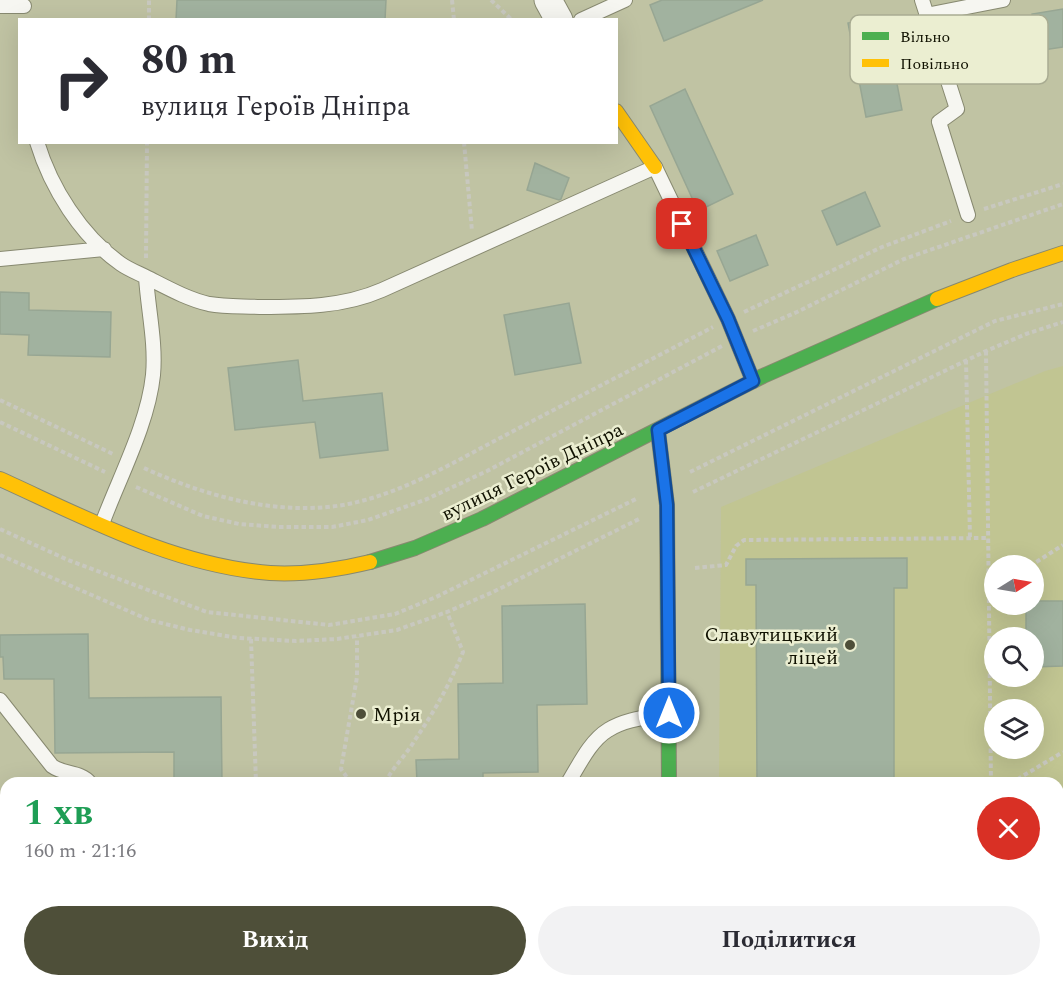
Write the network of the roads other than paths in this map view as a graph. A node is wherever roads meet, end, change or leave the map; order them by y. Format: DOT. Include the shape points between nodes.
graph roads {
  1 [pos="548,0"];
  2 [pos="625,0"];
  3 [pos="922,0"];
  4 [pos="1003,0"];
  5 [pos="0,6"];
  6 [pos="24,8"];
  7 [pos="926,15"];
  8 [pos="557,18"];
  9 [pos="585,18"];
  10 [pos="949,84"];
  11 [pos="618,114"];
  12 [pos="38,144"];
  13 [pos="655,166"];
  14 [pos="968,214"];
  15 [pos="104,249"];
  16 [pos="1063,253"];
  17 [pos="0,259"];
  18 [pos="146,277"];
  19 [pos="753,381"];
  20 [pos="658,430"];
  21 [pos="0,479"];
  22 [pos="102,524"];
  23 [pos="0,700"];
  24 [pos="669,713"];
  25 [pos="85,777"];
  26 [pos="572,777"];
  27 [pos="669,777"];
  1 -- 8 [label="street"];
  2 -- 9 [label="lane"];
  3 -- 7 [label="lane"];
  4 -- 7 [label="lane"];
  5 -- 6 [label="lane"];
  10 -- 14 [label="lane" via="957,109 939,122"];
  11 -- 13 [label="street"];
  12 -- 15 [label="lane" via="64,201"];
  13 -- 18 [label="lane" via="364,298 276,307 218,305 180,294"];
  13 -- 19 [label="lane"];
  15 -- 17 [label="lane"];
  15 -- 18 [label="lane" via="121,264"];
  16 -- 19 [label="street, вулиця Героїв Дніпра" via="984,280"];
  18 -- 22 [label="lane" via="153,373 146,407"];
  19 -- 20 [label="street, вулиця Героїв Дніпра"];
  20 -- 22 [label="street, вулиця Героїв Дніпра" via="410,551 335,570 291,573 237,568 174,552"];
  20 -- 24 [label="street" via="667,505"];
  21 -- 22 [label="street, вулиця Героїв Дніпра"];
  23 -- 25 [label="lane" via="52,766"];
  24 -- 26 [label="lane" via="608,730"];
  24 -- 27 [label="street"];
}
